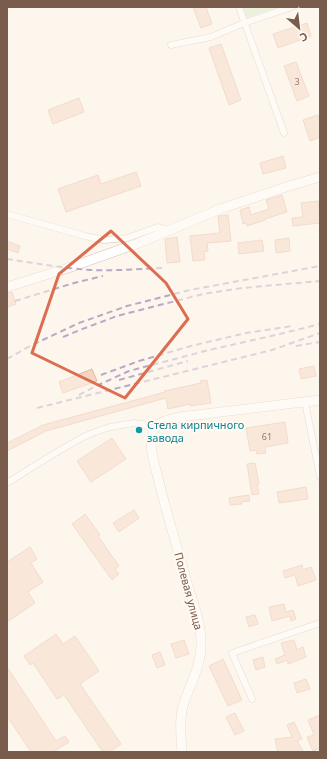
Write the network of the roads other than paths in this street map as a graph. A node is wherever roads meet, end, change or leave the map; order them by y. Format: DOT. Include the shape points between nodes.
graph roads {
  1 [pos="239,7"];
  2 [pos="292,7"];
  3 [pos="244,23"];
  4 [pos="172,45"];
  5 [pos="284,133"];
  6 [pos="320,177"];
  7 [pos="7,214"];
  8 [pos="168,230"];
  9 [pos="7,287"];
  10 [pos="320,400"];
  11 [pos="304,402"];
  12 [pos="154,430"];
  13 [pos="320,477"];
  14 [pos="7,483"];
  15 [pos="320,623"];
  16 [pos="252,699"];
  17 [pos="182,752"];
  1 -- 3 [label="street"];
  2 -- 3 [label="street"];
  3 -- 4 [label="street" via="211,37"];
  3 -- 5 [label="street"];
  6 -- 8 [label="main road" via="220,209"];
  7 -- 8 [label="street" via="104,240 127,238 158,227"];
  8 -- 9 [label="main road" via="139,243"];
  10 -- 11 [label="main road"];
  11 -- 12 [label="main road" via="180,417 164,422"];
  11 -- 13 [label="street"];
  12 -- 14 [label="street" via="143,424 134,423 98,431 85,436"];
  12 -- 17 [label="main road, Полевая улица" via="151,444 154,460 202,644 200,659 182,707"];
  15 -- 16 [label="street" via="232,652"];
}
